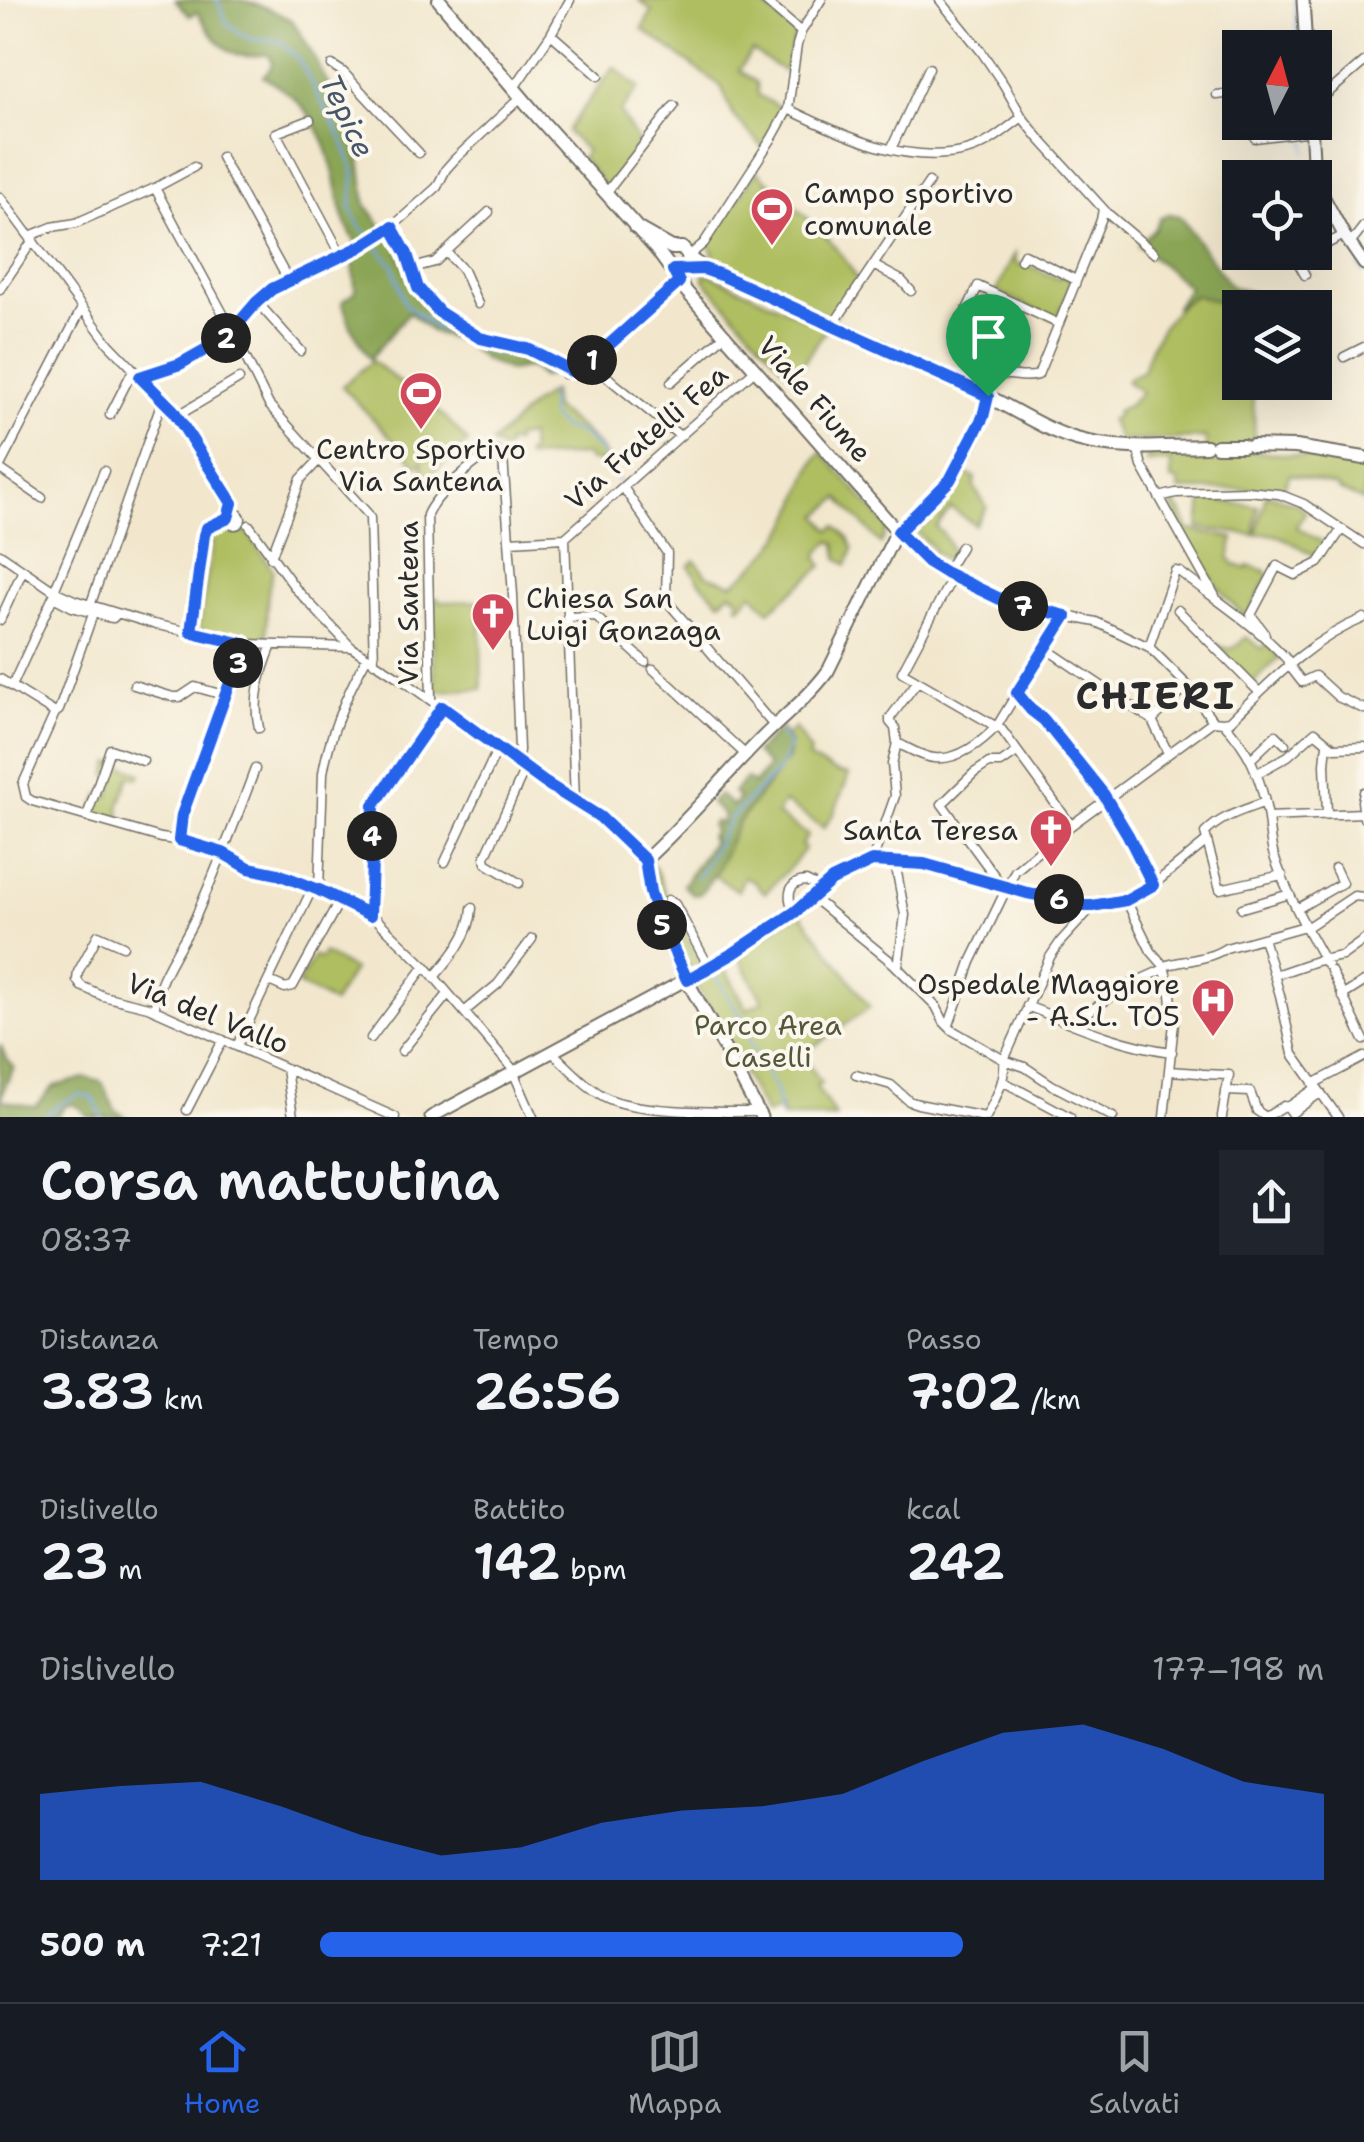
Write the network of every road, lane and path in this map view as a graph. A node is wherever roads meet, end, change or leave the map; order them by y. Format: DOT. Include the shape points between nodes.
graph roads {
  1 [pos="428,0"];
  2 [pos="570,0"];
  3 [pos="764,0"];
  4 [pos="821,0"];
  5 [pos="940,0"];
  6 [pos="1303,0"];
  7 [pos="447,8"];
  8 [pos="1305,30"];
  9 [pos="801,32"];
  10 [pos="551,34"];
  11 [pos="1364,62"];
  12 [pos="332,65"];
  13 [pos="930,68"];
  14 [pos="599,76"];
  15 [pos="1332,89"];
  16 [pos="517,92"];
  17 [pos="1222,94"];
  18 [pos="1217,95"];
  19 [pos="674,106"];
  20 [pos="788,109"];
  21 [pos="1022,117"];
  22 [pos="310,120"];
  23 [pos="891,149"];
  24 [pos="418,153"];
  25 [pos="221,157"];
  26 [pos="194,167"];
  27 [pos="928,182"];
  28 [pos="155,188"];
  29 [pos="605,194"];
  30 [pos="0,197"];
  31 [pos="1103,208"];
  32 [pos="488,212"];
  33 [pos="1332,215"];
  34 [pos="1364,226"];
  35 [pos="391,228"];
  36 [pos="31,238"];
  37 [pos="1347,240"];
  38 [pos="1332,245"];
  39 [pos="446,252"];
  40 [pos="1154,254"];
  41 [pos="1020,255"];
  42 [pos="342,256"];
  43 [pos="679,264"];
  44 [pos="1364,264"];
  45 [pos="873,265"];
  46 [pos="413,268"];
  47 [pos="1302,270"];
  48 [pos="1305,275"];
  49 [pos="288,280"];
  50 [pos="1076,280"];
  51 [pos="0,289"];
  52 [pos="911,291"];
  53 [pos="257,302"];
  54 [pos="478,304"];
  55 [pos="82,308"];
  56 [pos="965,314"];
  57 [pos="1059,324"];
  58 [pos="833,326"];
  59 [pos="233,332"];
  60 [pos="726,334"];
  61 [pos="1364,347"];
  62 [pos="300,351"];
  63 [pos="1344,357"];
  64 [pos="592,360"];
  65 [pos="756,369"];
  66 [pos="137,373"];
  67 [pos="239,379"];
  68 [pos="671,382"];
  69 [pos="988,396"];
  70 [pos="163,398"];
  71 [pos="110,416"];
  72 [pos="176,416"];
  73 [pos="680,436"];
  74 [pos="1137,447"];
  75 [pos="1364,458"];
  76 [pos="319,460"];
  77 [pos="0,467"];
  78 [pos="104,471"];
  79 [pos="624,488"];
  80 [pos="1160,497"];
  81 [pos="42,498"];
  82 [pos="237,517"];
  83 [pos="1341,530"];
  84 [pos="898,532"];
  85 [pos="565,538"];
  86 [pos="509,540"];
  87 [pos="1364,544"];
  88 [pos="959,551"];
  89 [pos="0,554"];
  90 [pos="271,557"];
  91 [pos="23,570"];
  92 [pos="950,573"];
  93 [pos="54,590"];
  94 [pos="1215,596"];
  95 [pos="1363,606"];
  96 [pos="92,610"];
  97 [pos="1178,610"];
  98 [pos="1066,616"];
  99 [pos="567,617"];
  100 [pos="1362,619"];
  101 [pos="0,620"];
  102 [pos="191,632"];
  103 [pos="1266,640"];
  104 [pos="244,644"];
  105 [pos="272,646"];
  106 [pos="351,647"];
  107 [pos="1044,648"];
  108 [pos="1149,648"];
  109 [pos="370,660"];
  110 [pos="645,662"];
  111 [pos="1289,663"];
  112 [pos="653,669"];
  113 [pos="0,679"];
  114 [pos="916,682"];
  115 [pos="134,685"];
  116 [pos="12,686"];
  117 [pos="1188,686"];
  118 [pos="1260,692"];
  119 [pos="1017,693"];
  120 [pos="227,696"];
  121 [pos="431,700"];
  122 [pos="442,707"];
  123 [pos="1364,708"];
  124 [pos="55,714"];
  125 [pos="1152,720"];
  126 [pos="1218,721"];
  127 [pos="774,727"];
  128 [pos="259,728"];
  129 [pos="1000,728"];
  130 [pos="897,743"];
  131 [pos="1328,744"];
  132 [pos="1364,747"];
  133 [pos="498,748"];
  134 [pos="1289,750"];
  135 [pos="1017,752"];
  136 [pos="1168,753"];
  137 [pos="747,756"];
  138 [pos="1250,759"];
  139 [pos="143,761"];
  140 [pos="517,762"];
  141 [pos="255,768"];
  142 [pos="526,768"];
  143 [pos="1256,774"];
  144 [pos="1364,792"];
  145 [pos="1107,799"];
  146 [pos="575,801"];
  147 [pos="1265,802"];
  148 [pos="1327,813"];
  149 [pos="87,816"];
  150 [pos="1268,816"];
  151 [pos="1364,816"];
  152 [pos="1071,826"];
  153 [pos="179,840"];
  154 [pos="1207,841"];
  155 [pos="223,853"];
  156 [pos="645,860"];
  157 [pos="872,861"];
  158 [pos="445,862"];
  159 [pos="895,862"];
  160 [pos="1334,868"];
  161 [pos="1282,875"];
  162 [pos="519,883"];
  163 [pos="795,884"];
  164 [pos="1153,885"];
  165 [pos="1004,887"];
  166 [pos="316,889"];
  167 [pos="1290,894"];
  168 [pos="814,897"];
  169 [pos="1364,897"];
  170 [pos="340,900"];
  171 [pos="668,900"];
  172 [pos="1126,900"];
  173 [pos="1092,906"];
  174 [pos="472,908"];
  175 [pos="1242,908"];
  176 [pos="1297,909"];
  177 [pos="793,910"];
  178 [pos="370,915"];
  179 [pos="1305,927"];
  180 [pos="1263,938"];
  181 [pos="532,939"];
  182 [pos="1364,940"];
  183 [pos="123,946"];
  184 [pos="1327,965"];
  185 [pos="425,966"];
  186 [pos="1164,966"];
  187 [pos="709,967"];
  188 [pos="898,967"];
  189 [pos="1275,975"];
  190 [pos="434,977"];
  191 [pos="687,980"];
  192 [pos="269,981"];
  193 [pos="1364,982"];
  194 [pos="448,994"];
  195 [pos="1342,996"];
  196 [pos="1027,1006"];
  197 [pos="155,1010"];
  198 [pos="464,1012"];
  199 [pos="1071,1023"];
  200 [pos="949,1025"];
  201 [pos="371,1038"];
  202 [pos="223,1040"];
  203 [pos="1364,1040"];
  204 [pos="237,1046"];
  205 [pos="402,1051"];
  206 [pos="552,1052"];
  207 [pos="1172,1052"];
  208 [pos="1364,1057"];
  209 [pos="1004,1060"];
  210 [pos="286,1070"];
  211 [pos="1169,1070"];
  212 [pos="515,1072"];
  213 [pos="856,1074"];
  214 [pos="1002,1081"];
  215 [pos="1316,1088"];
  216 [pos="1226,1091"];
  217 [pos="187,1110"];
  218 [pos="650,1112"];
  219 [pos="667,1113"];
  220 [pos="760,1115"];
  221 [pos="294,1117"];
  222 [pos="395,1117"];
  223 [pos="431,1117"];
  224 [pos="533,1117"];
  225 [pos="985,1117"];
  226 [pos="1070,1117"];
  227 [pos="1113,1117"];
  228 [pos="1164,1117"];
  229 [pos="1222,1117"];
  230 [pos="1338,1117"];
  1 -- 7 [label="main road"];
  2 -- 10 [label="street"];
  3 -- 9 [label="street"];
  4 -- 9 [label="street"];
  5 -- 21 [label="street"];
  6 -- 8 [label="street"];
  7 -- 16 [label="main road"];
  9 -- 20 [label="street"];
  10 -- 14 [label="street"];
  10 -- 16 [label="street"];
  11 -- 15 [label="street"];
  12 -- 24 [label="street"];
  13 -- 23 [label="street"];
  16 -- 29 [label="main road"];
  16 -- 35 [label="street" via="437,187"];
  17 -- 18 [label="street"];
  19 -- 29 [label="street"];
  20 -- 23 [label="street"];
  20 -- 43 [label="street" via="704,244"];
  21 -- 23 [label="street" via="969,150"];
  21 -- 31 [label="street"];
  22 -- 42 [label="street" via="276,133"];
  25 -- 49 [label="street"];
  26 -- 28 [label="street"];
  27 -- 45 [label="street"];
  28 -- 36 [label="street"];
  28 -- 59 [label="street"];
  29 -- 43 [label="main road"];
  30 -- 36 [label="street"];
  31 -- 40 [label="street"];
  31 -- 50 [label="street"];
  32 -- 39 [label="street"];
  33 -- 37 [label="street"];
  34 -- 37 [label="street"];
  35 -- 42 [label="street"];
  35 -- 46 [label="street"];
  36 -- 51 [label="street"];
  36 -- 55 [label="street"];
  37 -- 38 [label="street"];
  37 -- 44 [label="street"];
  39 -- 46 [label="street"];
  39 -- 54 [label="street" via="464,270"];
  41 -- 50 [label="street"];
  42 -- 49 [label="street"];
  43 -- 58 [label="main road"];
  43 -- 60 [label="street, Viale Fiume" via="695,298"];
  43 -- 64 [label="street"];
  45 -- 52 [label="street"];
  45 -- 58 [label="street"];
  46 -- 64 [label="street" via="423,296 480,338 528,349 568,373"];
  47 -- 48 [label="street"];
  49 -- 53 [label="street"];
  50 -- 57 [label="street"];
  53 -- 59 [label="street"];
  53 -- 62 [label="street"];
  55 -- 66 [label="street"];
  55 -- 77 [label="street"];
  56 -- 57 [label="street" via="978,286"];
  57 -- 69 [label="street" via="1038,376 997,375"];
  58 -- 69 [label="main road"];
  59 -- 66 [label="street" via="180,364"];
  59 -- 76 [label="street" via="270,405"];
  60 -- 65 [label="street, Viale Fiume"];
  60 -- 68 [label="street"];
  61 -- 63 [label="street"];
  64 -- 73 [label="street"];
  65 -- 73 [label="street, Via Fratelli Fea"];
  65 -- 84 [label="street, Viale Fiume"];
  66 -- 70 [label="street"];
  66 -- 71 [label="street"];
  67 -- 72 [label="street"];
  69 -- 74 [label="main road" via="1074,438"];
  69 -- 84 [label="street" via="950,480"];
  70 -- 72 [label="street"];
  70 -- 96 [label="street"];
  72 -- 82 [label="street"];
  73 -- 79 [label="street, Via Fratelli Fea"];
  74 -- 75 [label="main road" via="1296,448"];
  74 -- 80 [label="street"];
  76 -- 90 [label="street" via="301,480"];
  76 -- 109 [label="street" via="369,516"];
  77 -- 81 [label="street"];
  78 -- 93 [label="street"];
  79 -- 85 [label="street, Via Fratelli Fea"];
  79 -- 127 [label="street" via="667,553 666,600"];
  80 -- 83 [label="street" via="1260,490 1294,500"];
  80 -- 94 [label="street"];
  82 -- 90 [label="street"];
  82 -- 102 [label="street" via="204,535"];
  83 -- 87 [label="street"];
  83 -- 103 [label="street" via="1314,567 1294,575 1275,569 1252,615"];
  84 -- 92 [label="street"];
  84 -- 127 [label="street" via="828,671"];
  85 -- 86 [label="street"];
  85 -- 99 [label="street"];
  86 -- 121 [label="street, Via Santena" via="503,458 492,450 427,515"];
  86 -- 140 [label="street"];
  88 -- 92 [label="street"];
  89 -- 91 [label="street"];
  90 -- 106 [label="street"];
  91 -- 93 [label="street"];
  91 -- 101 [label="street"];
  92 -- 98 [label="street" via="1000,599"];
  92 -- 114 [label="street" via="902,672"];
  93 -- 96 [label="street"];
  94 -- 103 [label="street"];
  94 -- 108 [label="street" via="1175,571"];
  95 -- 100 [label="street"];
  96 -- 102 [label="street"];
  96 -- 116 [label="street" via="53,598"];
  96 -- 124 [label="street"];
  97 -- 118 [label="street"];
  98 -- 107 [label="street"];
  98 -- 108 [label="street" via="1096,622"];
  99 -- 110 [label="street" via="596,616"];
  99 -- 146 [label="street"];
  100 -- 111 [label="street" via="1324,636"];
  102 -- 104 [label="street"];
  103 -- 111 [label="street"];
  104 -- 105 [label="street"];
  104 -- 120 [label="street"];
  105 -- 106 [label="street"];
  105 -- 128 [label="street" via="257,688"];
  106 -- 109 [label="street"];
  107 -- 119 [label="street"];
  107 -- 125 [label="street"];
  108 -- 117 [label="street"];
  109 -- 121 [label="street"];
  109 -- 166 [label="street" via="346,694 326,757"];
  111 -- 118 [label="street"];
  111 -- 123 [label="street" via="1302,682 1315,676"];
  112 -- 137 [label="street"];
  113 -- 116 [label="street"];
  114 -- 129 [label="street"];
  114 -- 130 [label="street" via="890,718"];
  115 -- 120 [label="street" via="174,698 195,686"];
  116 -- 124 [label="street"];
  117 -- 125 [label="street"];
  117 -- 126 [label="street"];
  118 -- 126 [label="street" via="1230,720"];
  119 -- 129 [label="street"];
  119 -- 145 [label="street"];
  120 -- 153 [label="street" via="182,815"];
  121 -- 122 [label="street"];
  122 -- 133 [label="street"];
  122 -- 178 [label="street" via="374,805"];
  124 -- 149 [label="street" via="23,790 32,801"];
  125 -- 136 [label="street"];
  126 -- 136 [label="street"];
  126 -- 138 [label="street"];
  127 -- 137 [label="street"];
  129 -- 130 [label="street" via="947,758"];
  129 -- 135 [label="street"];
  130 -- 157 [label="street" via="895,796"];
  131 -- 132 [label="street"];
  131 -- 134 [label="street" via="1315,732"];
  131 -- 148 [label="street"];
  133 -- 140 [label="street"];
  133 -- 158 [label="street"];
  134 -- 138 [label="street" via="1276,735"];
  134 -- 143 [label="street"];
  135 -- 152 [label="street"];
  135 -- 165 [label="street" via="989,762 942,804"];
  136 -- 145 [label="street"];
  137 -- 156 [label="street"];
  138 -- 143 [label="street"];
  139 -- 149 [label="street" via="110,749"];
  140 -- 142 [label="street"];
  141 -- 155 [label="street"];
  142 -- 146 [label="street"];
  142 -- 162 [label="street" via="485,857 492,869"];
  143 -- 147 [label="street"];
  144 -- 151 [label="street"];
  145 -- 152 [label="street"];
  145 -- 164 [label="street"];
  146 -- 156 [label="street"];
  147 -- 150 [label="street"];
  147 -- 154 [label="street" via="1218,822 1205,833"];
  148 -- 150 [label="street"];
  148 -- 151 [label="street"];
  149 -- 153 [label="street"];
  150 -- 161 [label="street"];
  152 -- 165 [label="street"];
  153 -- 155 [label="street"];
  154 -- 161 [label="street" via="1220,889"];
  154 -- 164 [label="street"];
  155 -- 166 [label="street"];
  155 -- 197 [label="street"];
  156 -- 191 [label="street" via="656,910"];
  157 -- 159 [label="street"];
  157 -- 168 [label="street"];
  159 -- 165 [label="street"];
  159 -- 188 [label="street" via="905,915"];
  160 -- 176 [label="street" via="1342,883"];
  161 -- 167 [label="street"];
  163 -- 168 [label="street"];
  163 -- 168 [label="street" via="806,880 816,886"];
  163 -- 177 [label="street"];
  164 -- 172 [label="street"];
  165 -- 173 [label="street"];
  165 -- 200 [label="street"];
  166 -- 170 [label="street"];
  166 -- 192 [label="street"];
  167 -- 175 [label="street"];
  167 -- 176 [label="street"];
  168 -- 187 [label="street"];
  168 -- 188 [label="street"];
  169 -- 179 [label="street" via="1354,896"];
  170 -- 178 [label="street"];
  170 -- 192 [label="street" via="294,986"];
  171 -- 187 [label="street"];
  172 -- 173 [label="street"];
  172 -- 186 [label="street"];
  173 -- 196 [label="street" via="1050,957"];
  174 -- 190 [label="street" via="465,934"];
  176 -- 179 [label="street"];
  178 -- 185 [label="street"];
  179 -- 180 [label="street"];
  179 -- 184 [label="street"];
  180 -- 186 [label="street"];
  180 -- 189 [label="street"];
  181 -- 198 [label="street" via="498,984"];
  182 -- 184 [label="street"];
  183 -- 197 [label="street, Via del Vallo" via="98,935 78,972 80,986"];
  184 -- 189 [label="street"];
  184 -- 195 [label="street"];
  185 -- 190 [label="street"];
  185 -- 201 [label="street"];
  186 -- 199 [label="street"];
  186 -- 207 [label="street"];
  187 -- 191 [label="street"];
  188 -- 200 [label="street"];
  189 -- 215 [label="street" via="1293,1054"];
  190 -- 194 [label="street"];
  191 -- 206 [label="street"];
  191 -- 220 [label="street"];
  192 -- 204 [label="street"];
  193 -- 195 [label="street"];
  194 -- 198 [label="street"];
  194 -- 205 [label="street"];
  195 -- 203 [label="street"];
  196 -- 199 [label="street"];
  196 -- 209 [label="street"];
  197 -- 202 [label="street, Via del Vallo"];
  198 -- 212 [label="street"];
  199 -- 207 [label="street"];
  200 -- 209 [label="street"];
  202 -- 204 [label="street, Via del Vallo"];
  202 -- 217 [label="street"];
  204 -- 210 [label="street, Via del Vallo"];
  206 -- 212 [label="street"];
  206 -- 218 [label="street" via="605,1096"];
  207 -- 211 [label="street"];
  208 -- 215 [label="street"];
  209 -- 214 [label="street"];
  209 -- 227 [label="street"];
  210 -- 221 [label="street"];
  210 -- 222 [label="street, Via del Vallo"];
  211 -- 216 [label="street" via="1229,1075"];
  211 -- 228 [label="street"];
  212 -- 223 [label="street"];
  212 -- 224 [label="street"];
  213 -- 225 [label="street" via="891,1085 918,1104"];
  214 -- 225 [label="street"];
  214 -- 226 [label="street"];
  215 -- 216 [label="street" via="1266,1117 1250,1092"];
  215 -- 230 [label="street"];
  216 -- 229 [label="street"];
  218 -- 219 [label="street"];
  219 -- 220 [label="street"];
}
